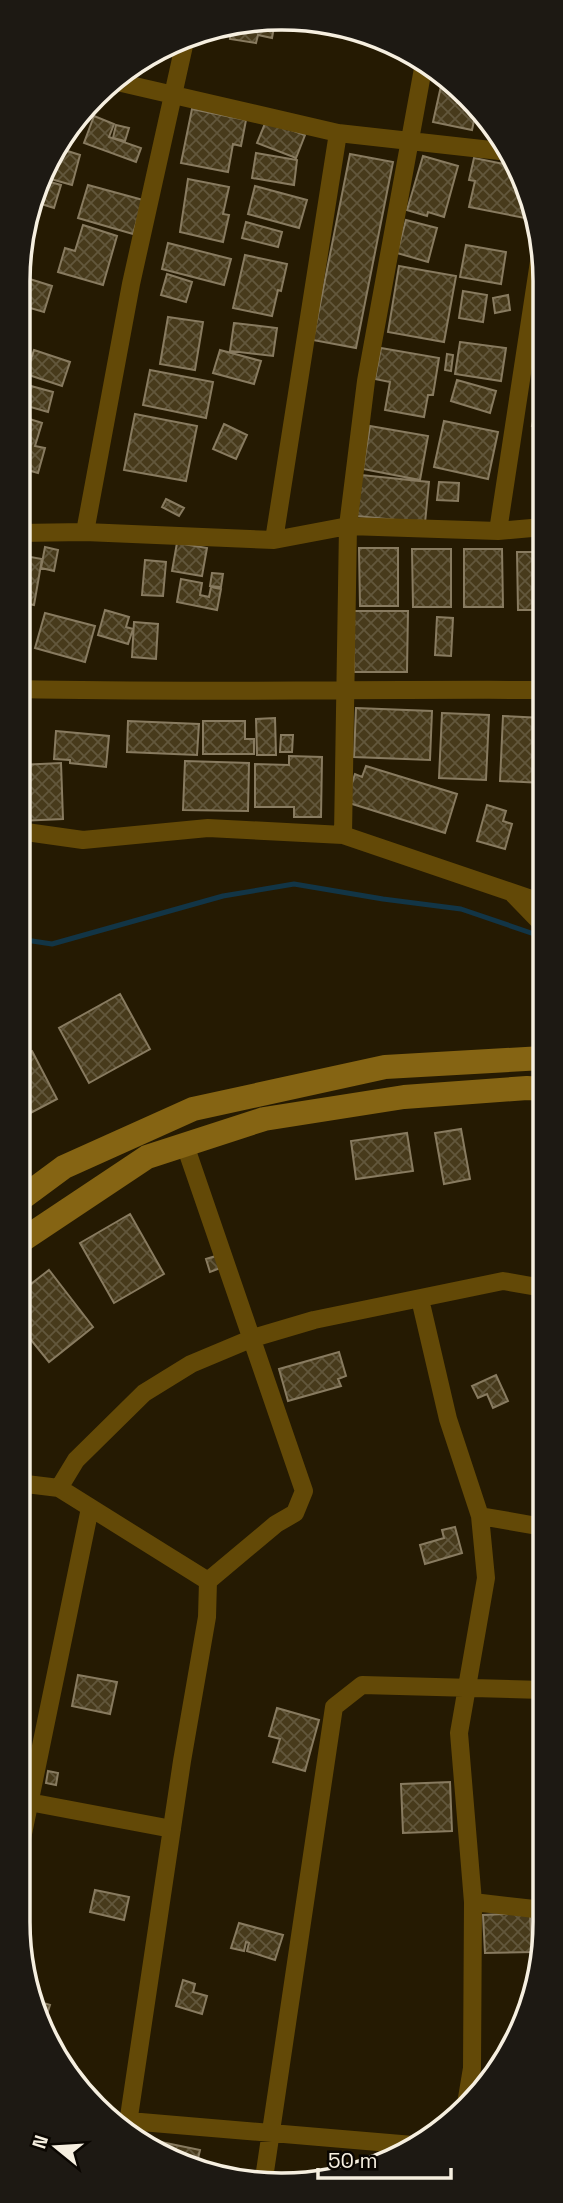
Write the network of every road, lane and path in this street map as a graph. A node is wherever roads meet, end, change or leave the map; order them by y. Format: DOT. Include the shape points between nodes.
graph roads {
  1 [pos="183,50"];
  2 [pos="422,73"];
  3 [pos="125,84"];
  4 [pos="172,97"];
  5 [pos="338,133"];
  6 [pos="410,141"];
  7 [pos="497,151"];
  8 [pos="533,296"];
  9 [pos="348,526"];
  10 [pos="533,528"];
  11 [pos="498,531"];
  12 [pos="85,532"];
  13 [pos="30,533"];
  14 [pos="274,540"];
  15 [pos="30,689"];
  16 [pos="344,689"];
  17 [pos="533,690"];
  18 [pos="30,833"];
  19 [pos="343,835"];
  20 [pos="511,892"];
  21 [pos="533,900"];
  22 [pos="533,915"];
  23 [pos="533,1059"];
  24 [pos="533,1088"];
  25 [pos="185,1145"];
  26 [pos="30,1193"];
  27 [pos="30,1235"];
  28 [pos="533,1286"];
  29 [pos="420,1299"];
  30 [pos="253,1338"];
  31 [pos="30,1484"];
  32 [pos="59,1488"];
  33 [pos="90,1508"];
  34 [pos="480,1516"];
  35 [pos="533,1525"];
  36 [pos="208,1581"];
  37 [pos="465,1687"];
  38 [pos="533,1690"];
  39 [pos="30,1797"];
  40 [pos="30,1802"];
  41 [pos="172,1829"];
  42 [pos="473,1902"];
  43 [pos="533,1909"];
  44 [pos="468,2090"];
  45 [pos="129,2121"];
  46 [pos="135,2126"];
  47 [pos="270,2132"];
  48 [pos="399,2144"];
  49 [pos="264,2173"];
  1 -- 4 [label="street"];
  2 -- 6 [label="street"];
  3 -- 4 [label="street"];
  4 -- 5 [label="street"];
  4 -- 12 [label="street" via="131,284"];
  5 -- 6 [label="street"];
  5 -- 14 [label="street"];
  6 -- 7 [label="street"];
  6 -- 9 [label="street" via="366,381"];
  8 -- 11 [label="street"];
  9 -- 11 [label="street"];
  9 -- 14 [label="street"];
  9 -- 16 [label="street"];
  10 -- 11 [label="street"];
  12 -- 13 [label="street"];
  12 -- 14 [label="street"];
  15 -- 16 [label="street"];
  16 -- 17 [label="street"];
  16 -- 19 [label="street"];
  18 -- 19 [label="street" via="83,840 208,828"];
  19 -- 20 [label="street"];
  20 -- 21 [label="street"];
  20 -- 22 [label="street"];
  23 -- 26 [label="main road" via="385,1067 193,1109 64,1167"];
  24 -- 25 [label="main road" via="404,1097 277,1117"];
  25 -- 27 [label="main road" via="147,1157"];
  25 -- 30 [label="street"];
  28 -- 29 [label="street" via="503,1281"];
  29 -- 30 [label="street" via="314,1320"];
  29 -- 34 [label="street" via="448,1419"];
  30 -- 32 [label="street" via="191,1364 144,1393 76,1460"];
  30 -- 36 [label="street" via="304,1490 295,1513"];
  31 -- 32 [label="street"];
  32 -- 33 [label="street"];
  33 -- 36 [label="street"];
  33 -- 39 [label="street"];
  34 -- 35 [label="street"];
  34 -- 37 [label="street" via="486,1578"];
  36 -- 41 [label="street" via="207,1617"];
  37 -- 38 [label="street"];
  37 -- 42 [label="street" via="459,1733"];
  37 -- 47 [label="street" via="362,1685 334,1707"];
  40 -- 41 [label="street"];
  41 -- 45 [label="street"];
  42 -- 43 [label="street"];
  42 -- 44 [label="street"];
  46 -- 47 [label="street"];
  47 -- 48 [label="street"];
  47 -- 49 [label="street"];
}
